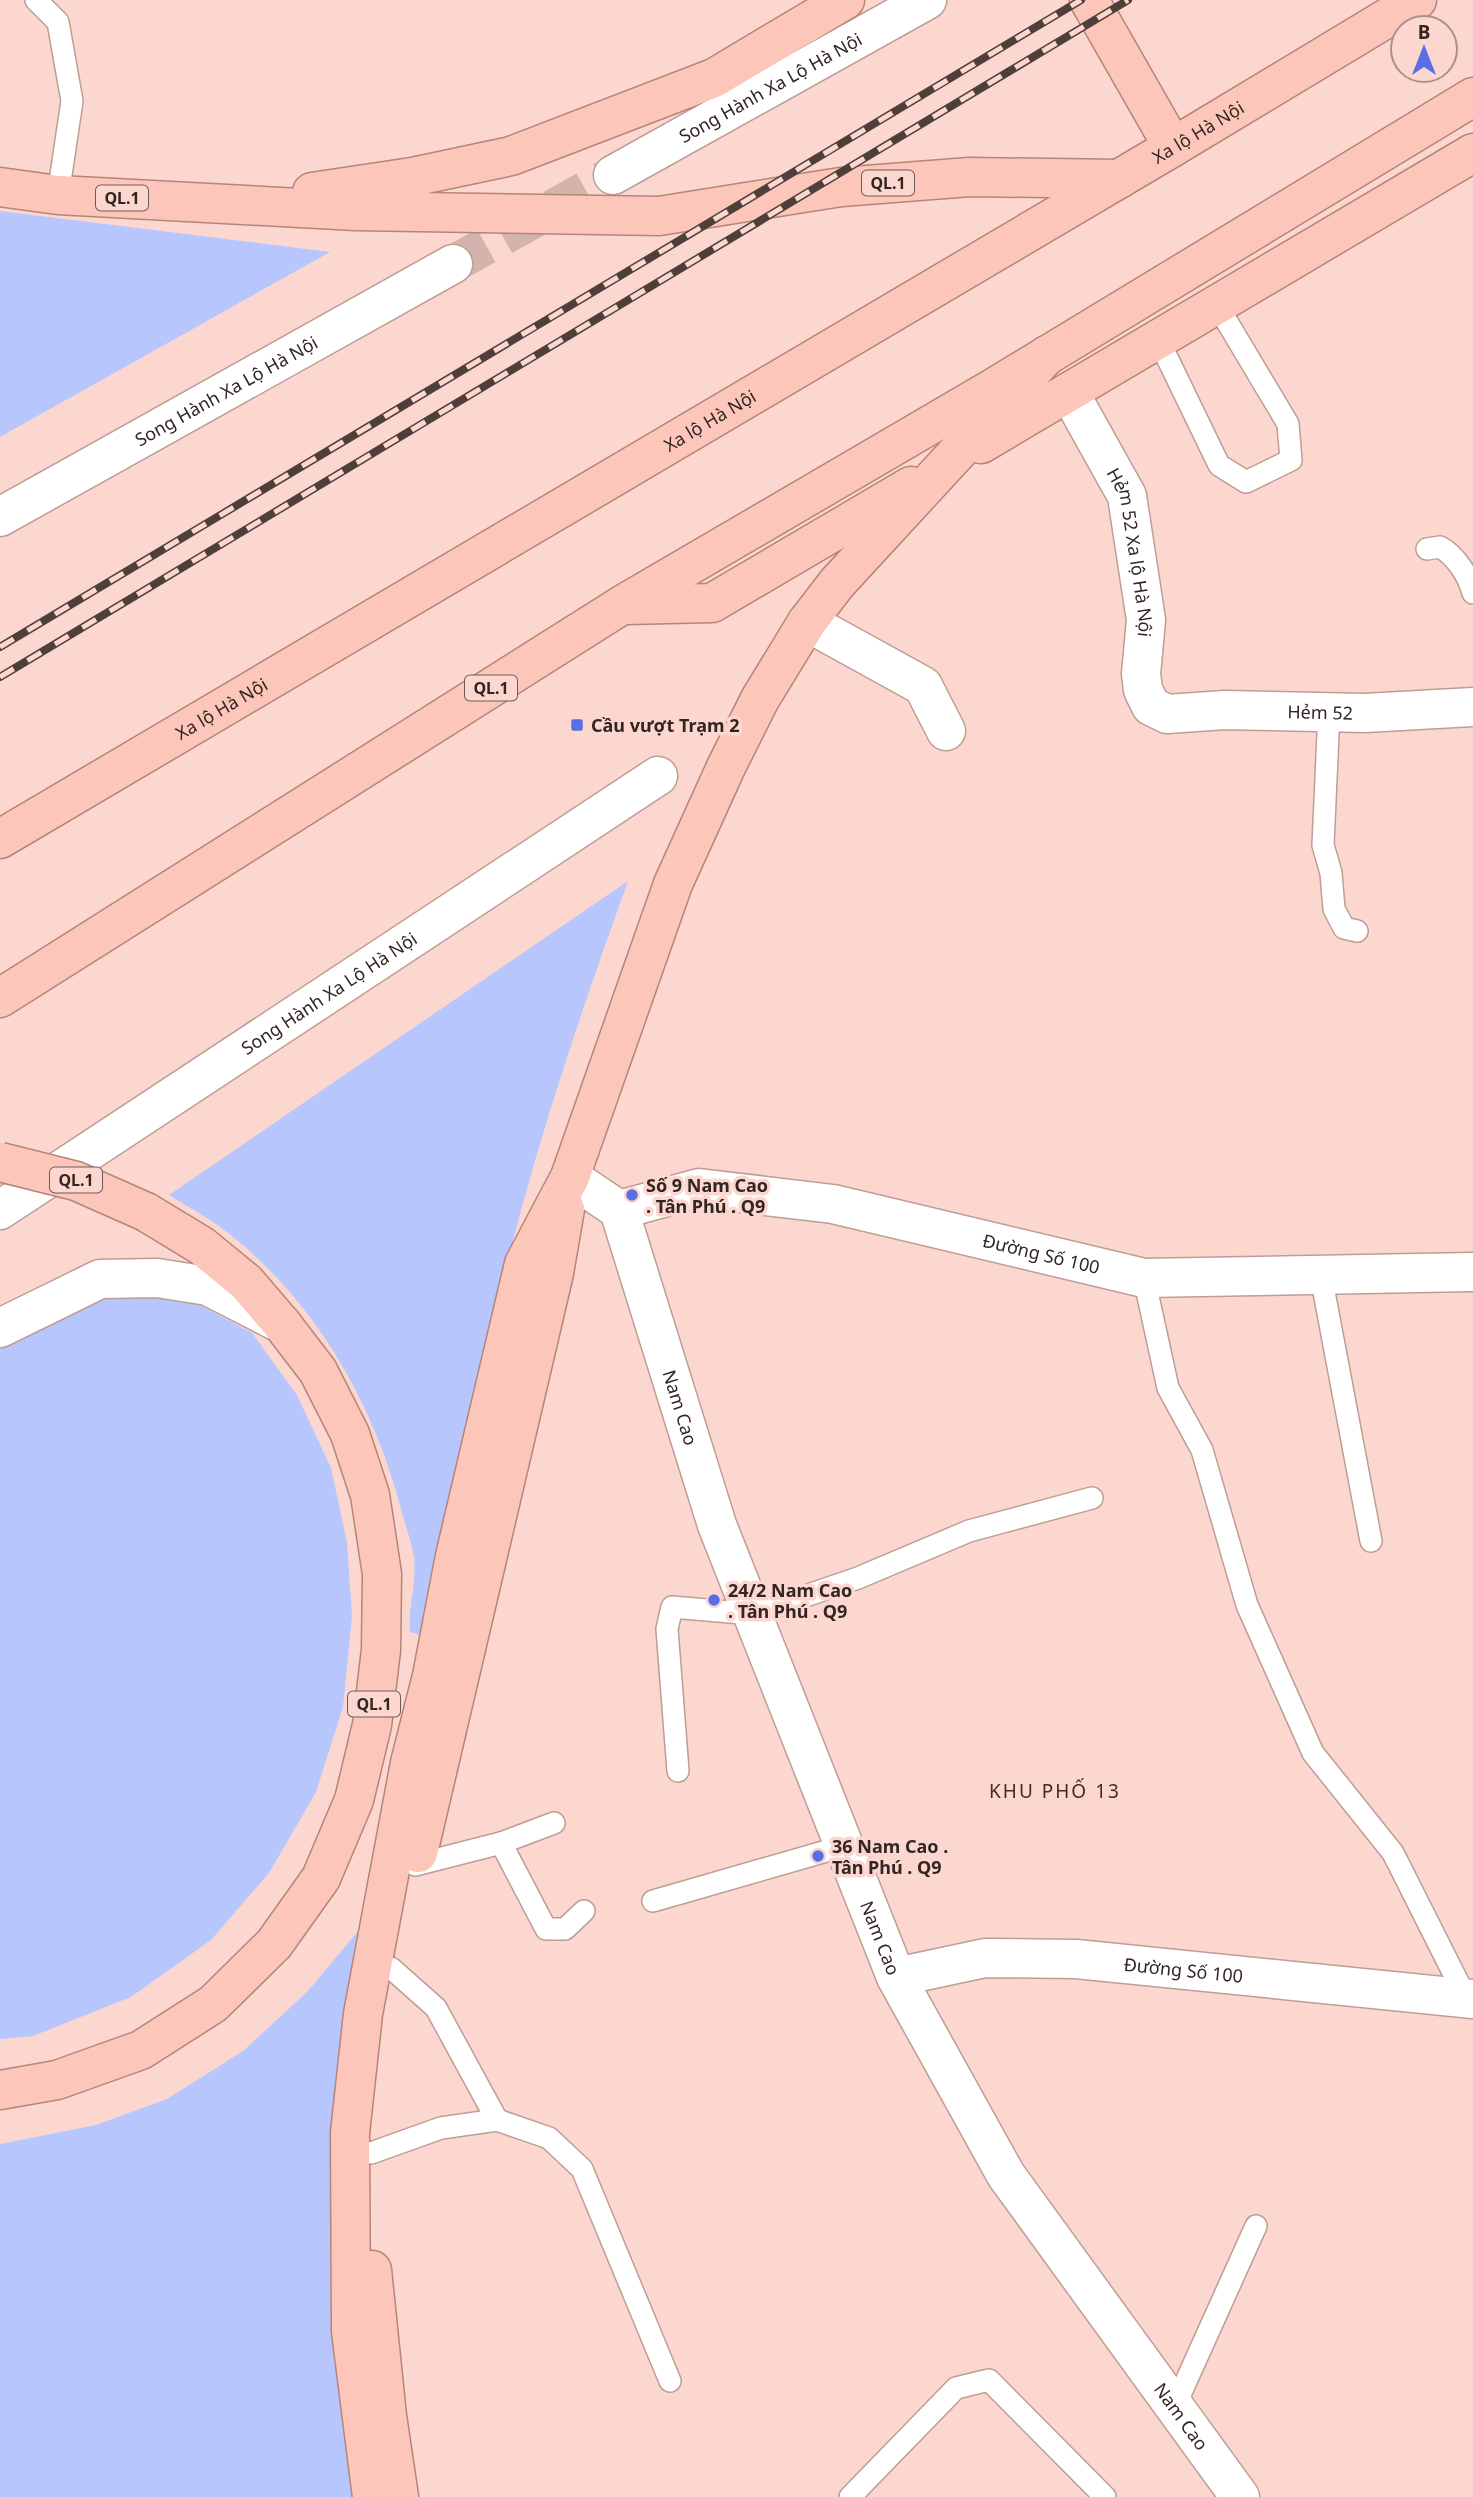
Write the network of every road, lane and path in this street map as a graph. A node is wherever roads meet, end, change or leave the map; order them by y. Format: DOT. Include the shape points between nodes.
graph roads {
  1 [pos="36,0"];
  2 [pos="845,0"];
  3 [pos="927,0"];
  4 [pos="1089,0"];
  5 [pos="1417,0"];
  6 [pos="1473,97"];
  7 [pos="1456,117"];
  8 [pos="1173,147"];
  9 [pos="1473,153"];
  10 [pos="613,175"];
  11 [pos="1119,179"];
  12 [pos="0,187"];
  13 [pos="58,195"];
  14 [pos="244,205"];
  15 [pos="453,264"];
  16 [pos="1217,305"];
  17 [pos="1158,340"];
  18 [pos="1047,355"];
  19 [pos="1069,392"];
  20 [pos="946,465"];
  21 [pos="0,517"];
  22 [pos="1427,549"];
  23 [pos="1473,593"];
  24 [pos="622,605"];
  25 [pos="807,622"];
  26 [pos="1473,707"];
  27 [pos="1329,712"];
  28 [pos="1167,714"];
  29 [pos="946,731"];
  30 [pos="658,776"];
  31 [pos="0,839"];
  32 [pos="1357,931"];
  33 [pos="0,998"];
  34 [pos="0,1162"];
  35 [pos="570,1177"];
  36 [pos="0,1210"];
  37 [pos="619,1210"];
  38 [pos="1473,1272"];
  39 [pos="1321,1276"];
  40 [pos="1144,1278"];
  41 [pos="282,1324"];
  42 [pos="0,1328"];
  43 [pos="1092,1497"];
  44 [pos="1371,1541"];
  45 [pos="752,1614"];
  46 [pos="678,1771"];
  47 [pos="554,1823"];
  48 [pos="501,1843"];
  49 [pos="844,1846"];
  50 [pos="415,1865"];
  51 [pos="653,1902"];
  52 [pos="584,1911"];
  53 [pos="391,1968"];
  54 [pos="896,1977"];
  55 [pos="1469,1999"];
  56 [pos="0,2090"];
  57 [pos="497,2120"];
  58 [pos="371,2153"];
  59 [pos="1256,2226"];
  60 [pos="670,2381"];
  61 [pos="1174,2408"];
  62 [pos="372,2497"];
  63 [pos="399,2497"];
  64 [pos="850,2497"];
  65 [pos="1105,2497"];
  66 [pos="1240,2497"];
  1 -- 13 [label="lane" via="58,22 72,101"];
  2 -- 14 [label="highway" via="715,78 511,156"];
  3 -- 10 [label="street, Song Hành Xa Lộ Hà Nội"];
  4 -- 8 [label="highway"];
  5 -- 8 [label="highway, Xa lộ Hà Nội"];
  6 -- 7 [label="highway, QL.1"];
  7 -- 18 [label="highway, QL.1"];
  8 -- 11 [label="highway, Xa lộ Hà Nội"];
  9 -- 16 [label="highway"];
  11 -- 14 [label="highway, QL.1" via="970,177 841,187 659,216"];
  11 -- 31 [label="highway, Xa lộ Hà Nội"];
  12 -- 13 [label="highway, QL.1"];
  13 -- 14 [label="highway, QL.1"];
  15 -- 21 [label="street, Song Hành Xa Lộ Hà Nội"];
  16 -- 17 [label="highway"];
  16 -- 17 [label="lane" via="1288,424 1291,460 1246,482 1219,465"];
  17 -- 19 [label="highway"];
  18 -- 20 [label="highway"];
  18 -- 24 [label="highway, QL.1"];
  19 -- 20 [label="highway"];
  19 -- 28 [label="street, Hẻm 52 Xa lộ Hà Nội" via="1127,496 1146,620 1143,690 1151,706"];
  20 -- 24 [label="highway" via="712,603"];
  20 -- 25 [label="highway"];
  22 -- 23 [label="lane" via="1440,547 1452,554"];
  24 -- 33 [label="highway, QL.1"];
  25 -- 29 [label="street" via="923,686"];
  25 -- 35 [label="highway" via="760,699 673,884"];
  26 -- 27 [label="street, Hẻm 52"];
  27 -- 28 [label="street, Hẻm 52"];
  27 -- 32 [label="lane" via="1323,845 1334,909 1344,928"];
  30 -- 36 [label="street, Song Hành Xa Lộ Hà Nội"];
  34 -- 41 [label="highway, QL.1, bridge" via="76,1181 146,1212 202,1246 246,1282"];
  35 -- 37 [label="street"];
  35 -- 50 [label="highway" via="554,1273"];
  35 -- 62 [label="highway" via="524,1264 410,1763 363,2014 350,2133 350,2318"];
  37 -- 40 [label="street, Đường Số 100" via="699,1188 820,1203"];
  37 -- 45 [label="street, Nam Cao" via="717,1525"];
  38 -- 39 [label="street, Đường Số 100"];
  39 -- 40 [label="street, Đường Số 100"];
  39 -- 44 [label="lane"];
  40 -- 55 [label="lane" via="1168,1388 1202,1450 1247,1605 1307,1741 1393,1853"];
  41 -- 42 [label="street" via="208,1286 157,1278 100,1279"];
  41 -- 56 [label="highway, QL.1" via="318,1371 350,1434 370,1495 382,1574 382,1650 372,1725 354,1800 321,1878 274,1944 213,2004 141,2050 57,2080"];
  43 -- 45 [label="lane" via="969,1531 858,1578"];
  45 -- 46 [label="lane" via="672,1607 667,1629"];
  45 -- 49 [label="street, Nam Cao"];
  47 -- 48 [label="lane"];
  48 -- 50 [label="lane"];
  48 -- 52 [label="lane" via="546,1929 565,1929"];
  49 -- 51 [label="lane"];
  49 -- 54 [label="street, Nam Cao"];
  50 -- 53 [label="highway"];
  53 -- 57 [label="lane" via="436,2008"];
  53 -- 58 [label="highway"];
  54 -- 55 [label="street, Đường Số 100" via="985,1958 1076,1959"];
  54 -- 61 [label="street, Nam Cao" via="1006,2175"];
  57 -- 58 [label="lane" via="441,2128"];
  57 -- 60 [label="lane" via="549,2138 582,2169"];
  58 -- 63 [label="highway" via="370,2254"];
  59 -- 61 [label="lane"];
  61 -- 66 [label="street, Nam Cao"];
  64 -- 65 [label="lane" via="956,2388 989,2380"];
}
